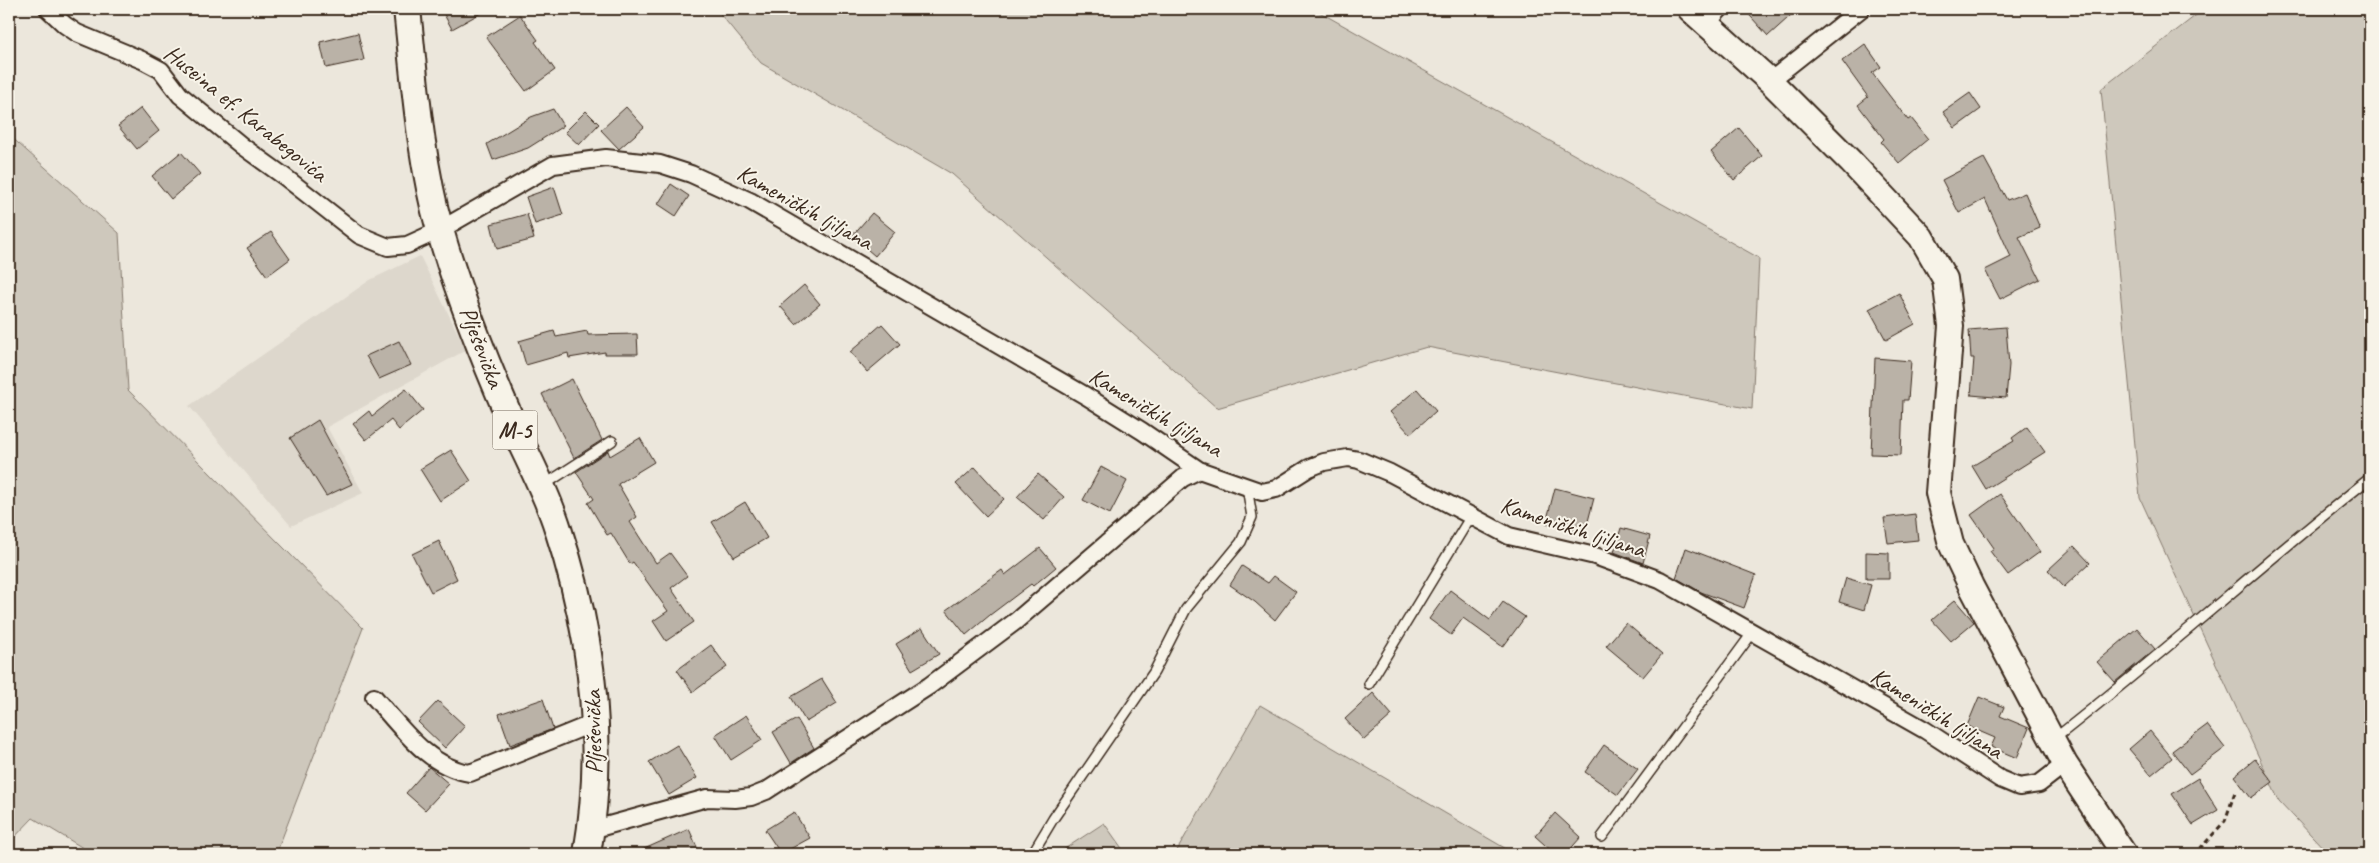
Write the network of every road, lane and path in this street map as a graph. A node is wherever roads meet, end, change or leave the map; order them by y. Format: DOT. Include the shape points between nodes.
graph roads {
  1 [pos="48,9"];
  2 [pos="407,9"];
  3 [pos="1861,9"];
  4 [pos="1706,13"];
  5 [pos="1770,81"];
  6 [pos="440,230"];
  7 [pos="612,442"];
  8 [pos="1199,470"];
  9 [pos="2370,478"];
  10 [pos="542,486"];
  11 [pos="1247,488"];
  12 [pos="1471,516"];
  13 [pos="1753,632"];
  14 [pos="1369,684"];
  15 [pos="374,697"];
  16 [pos="596,722"];
  17 [pos="2054,739"];
  18 [pos="2065,764"];
  19 [pos="2236,788"];
  20 [pos="1602,837"];
  21 [pos="589,842"];
  22 [pos="1032,854"];
  23 [pos="2124,854"];
  24 [pos="2192,854"];
  1 -- 6 [label="street, Huseina ef. Karabegovića" via="77,33 161,70 180,95 197,110 359,235 399,248"];
  2 -- 6 [label="main road, Plješevička / M-5" via="420,128"];
  3 -- 5 [label="street"];
  4 -- 5 [label="street"];
  5 -- 17 [label="street" via="1921,237 1945,279 1951,326 1938,493 1952,544 1967,578"];
  6 -- 8 [label="street, Kameničkih ljiljana" via="553,164 606,158 660,164 691,174 750,201 1086,396"];
  6 -- 10 [label="main road, Plješevička / M-5" via="509,418"];
  7 -- 10 [label="lane"];
  8 -- 11 [label="street, Kameničkih ljiljana"];
  8 -- 21 [label="street" via="1183,478 1016,621 937,680 766,791 735,799 707,798"];
  9 -- 17 [label="lane" via="2305,529 2125,684"];
  10 -- 16 [label="main road, Plješevička / M-5" via="558,529 577,600 590,658"];
  11 -- 12 [label="street, Kameničkih ljiljana" via="1262,492 1276,489 1309,468 1348,458 1390,473"];
  11 -- 22 [label="lane" via="1252,517 1241,542 1186,609 1154,672"];
  12 -- 13 [label="street, Kameničkih ljiljana" via="1509,536 1595,556 1660,580"];
  12 -- 14 [label="lane"];
  13 -- 18 [label="street, Kameničkih ljiljana" via="1926,730 2000,779 2019,787 2039,784"];
  13 -- 20 [label="lane"];
  15 -- 16 [label="street" via="438,762 470,773"];
  16 -- 21 [label="main road, Plješevička / M-5"];
  17 -- 18 [label="street"];
  18 -- 23 [label="street"];
  19 -- 24 [label="path" via="2225,821"];
}
